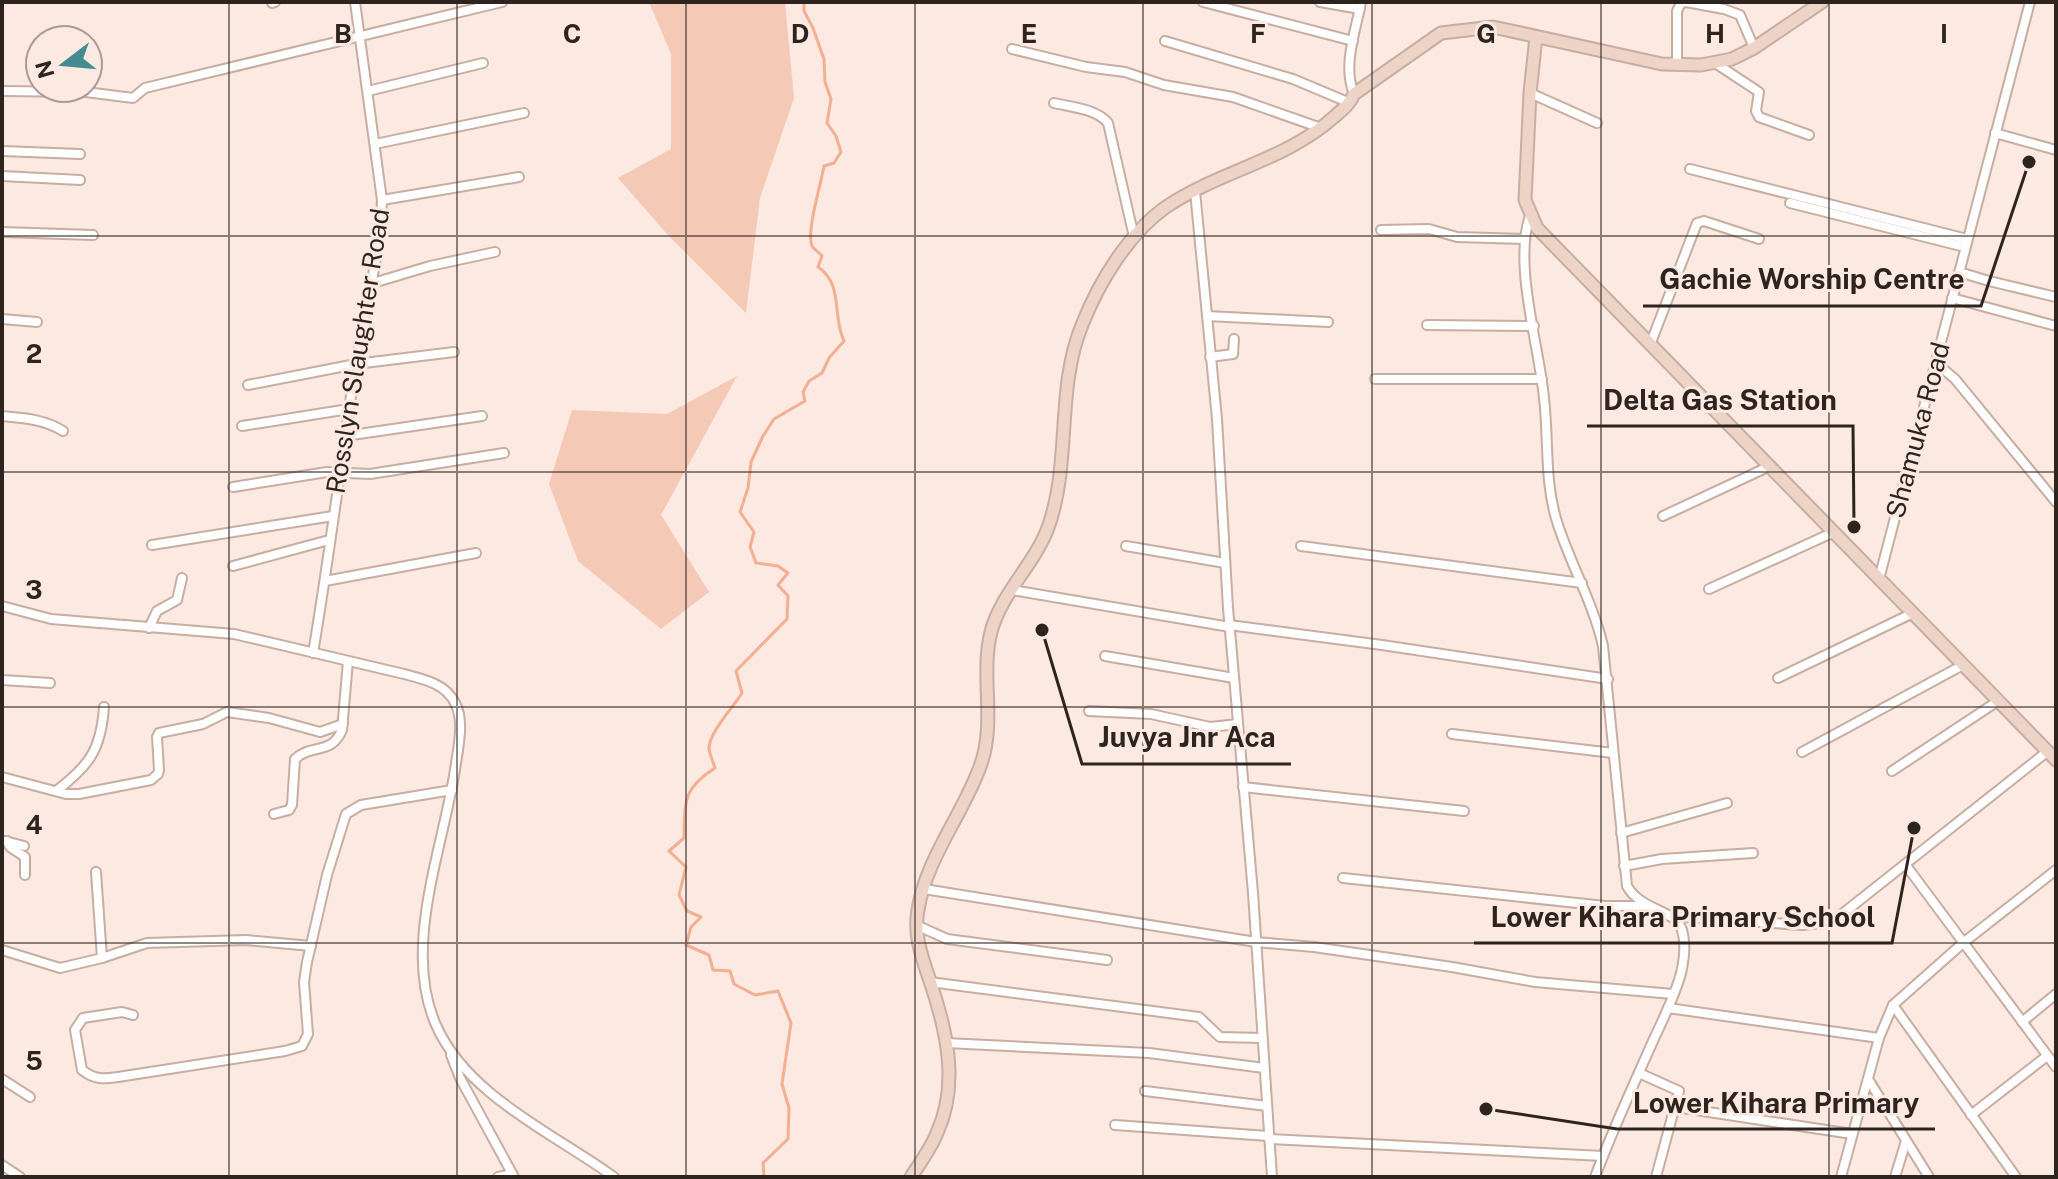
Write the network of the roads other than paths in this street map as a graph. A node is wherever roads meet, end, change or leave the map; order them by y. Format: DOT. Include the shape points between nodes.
graph roads {
  1 [pos="355,2"];
  2 [pos="502,2"];
  3 [pos="1203,2"];
  4 [pos="1320,2"];
  5 [pos="1822,2"];
  6 [pos="2030,2"];
  7 [pos="1361,6"];
  8 [pos="361,36"];
  9 [pos="1536,37"];
  10 [pos="1165,41"];
  11 [pos="1353,41"];
  12 [pos="1754,48"];
  13 [pos="1012,49"];
  14 [pos="1714,62"];
  15 [pos="483,63"];
  16 [pos="1677,64"];
  17 [pos="2,91"];
  18 [pos="368,91"];
  19 [pos="1530,93"];
  20 [pos="1352,98"];
  21 [pos="1054,103"];
  22 [pos="524,113"];
  23 [pos="1597,123"];
  24 [pos="1321,128"];
  25 [pos="1995,133"];
  26 [pos="1809,135"];
  27 [pos="375,144"];
  28 [pos="2056,150"];
  29 [pos="2,151"];
  30 [pos="80,154"];
  31 [pos="1690,169"];
  32 [pos="2,176"];
  33 [pos="519,177"];
  34 [pos="80,180"];
  35 [pos="1195,191"];
  36 [pos="382,200"];
  37 [pos="1790,203"];
  38 [pos="1530,216"];
  39 [pos="1381,230"];
  40 [pos="2,232"];
  41 [pos="93,235"];
  42 [pos="1134,237"];
  43 [pos="1524,239"];
  44 [pos="1759,239"];
  45 [pos="1966,243"];
  46 [pos="495,252"];
  47 [pos="1959,272"];
  48 [pos="373,283"];
  49 [pos="2056,297"];
  50 [pos="1952,298"];
  51 [pos="1207,316"];
  52 [pos="2,319"];
  53 [pos="37,322"];
  54 [pos="1328,322"];
  55 [pos="1427,325"];
  56 [pos="1534,326"];
  57 [pos="2056,326"];
  58 [pos="1234,339"];
  59 [pos="1650,345"];
  60 [pos="454,352"];
  61 [pos="1210,357"];
  62 [pos="1936,363"];
  63 [pos="356,364"];
  64 [pos="1375,379"];
  65 [pos="1542,379"];
  66 [pos="248,385"];
  67 [pos="349,409"];
  68 [pos="2,416"];
  69 [pos="482,416"];
  70 [pos="242,426"];
  71 [pos="63,431"];
  72 [pos="345,436"];
  73 [pos="504,453"];
  74 [pos="1770,466"];
  75 [pos="339,474"];
  76 [pos="233,487"];
  77 [pos="2056,502"];
  78 [pos="333,516"];
  79 [pos="1663,516"];
  80 [pos="1834,532"];
  81 [pos="329,540"];
  82 [pos="152,545"];
  83 [pos="1126,546"];
  84 [pos="1301,546"];
  85 [pos="476,553"];
  86 [pos="1225,563"];
  87 [pos="233,566"];
  88 [pos="182,578"];
  89 [pos="1879,579"];
  90 [pos="325,581"];
  91 [pos="1582,583"];
  92 [pos="1709,589"];
  93 [pos="1012,590"];
  94 [pos="2,606"];
  95 [pos="1913,613"];
  96 [pos="1229,626"];
  97 [pos="149,628"];
  98 [pos="313,653"];
  99 [pos="1105,656"];
  100 [pos="348,661"];
  101 [pos="1963,665"];
  102 [pos="1234,678"];
  103 [pos="1778,678"];
  104 [pos="1608,679"];
  105 [pos="2,680"];
  106 [pos="50,683"];
  107 [pos="1998,701"];
  108 [pos="104,707"];
  109 [pos="1089,711"];
  110 [pos="343,724"];
  111 [pos="1238,724"];
  112 [pos="1452,734"];
  113 [pos="1802,752"];
  114 [pos="1613,753"];
  115 [pos="2052,756"];
  116 [pos="1892,771"];
  117 [pos="2,777"];
  118 [pos="1243,787"];
  119 [pos="452,790"];
  120 [pos="56,791"];
  121 [pos="1727,803"];
  122 [pos="1464,811"];
  123 [pos="274,814"];
  124 [pos="1621,833"];
  125 [pos="5,841"];
  126 [pos="24,846"];
  127 [pos="1753,853"];
  128 [pos="1905,864"];
  129 [pos="1624,866"];
  130 [pos="2056,870"];
  131 [pos="96,872"];
  132 [pos="25,875"];
  133 [pos="1343,878"];
  134 [pos="924,889"];
  135 [pos="1646,906"];
  136 [pos="1670,916"];
  137 [pos="916,925"];
  138 [pos="1256,942"];
  139 [pos="1963,943"];
  140 [pos="311,946"];
  141 [pos="2,950"];
  142 [pos="102,958"];
  143 [pos="1107,960"];
  144 [pos="930,982"];
  145 [pos="1673,994"];
  146 [pos="2056,994"];
  147 [pos="1893,1005"];
  148 [pos="1668,1008"];
  149 [pos="133,1015"];
  150 [pos="2022,1022"];
  151 [pos="1262,1038"];
  152 [pos="1879,1038"];
  153 [pos="946,1043"];
  154 [pos="450,1050"];
  155 [pos="2047,1056"];
  156 [pos="2056,1067"];
  157 [pos="1264,1068"];
  158 [pos="1639,1073"];
  159 [pos="2,1079"];
  160 [pos="1868,1079"];
  161 [pos="1145,1091"];
  162 [pos="30,1097"];
  163 [pos="1267,1106"];
  164 [pos="1676,1107"];
  165 [pos="1971,1115"];
  166 [pos="1115,1125"];
  167 [pos="1852,1134"];
  168 [pos="1268,1138"];
  169 [pos="1906,1141"];
  170 [pos="1603,1156"];
  171 [pos="2,1165"];
  172 [pos="513,1176"];
  173 [pos="20,1177"];
  174 [pos="498,1177"];
  175 [pos="614,1177"];
  176 [pos="911,1177"];
  177 [pos="1272,1177"];
  178 [pos="1595,1177"];
  179 [pos="1656,1177"];
  180 [pos="1841,1177"];
  181 [pos="1895,1177"];
  182 [pos="1929,1177"];
  183 [pos="2016,1177"];
  1 -- 8 [label="street, Rosslyn Slaughter Road"];
  2 -- 8 [label="street"];
  3 -- 11 [label="street"];
  4 -- 7 [label="street"];
  5 -- 12 [label="main road"];
  6 -- 25 [label="street, Shamuka Road"];
  7 -- 11 [label="street"];
  8 -- 17 [label="street" via="145,88 133,98"];
  8 -- 18 [label="street, Rosslyn Slaughter Road"];
  9 -- 16 [label="main road"];
  9 -- 19 [label="main road"];
  9 -- 20 [label="main road" via="1493,27 1441,33"];
  10 -- 20 [label="street"];
  11 -- 20 [label="street"];
  12 -- 14 [label="main road"];
  12 -- 16 [label="street" via="1737,13 1686,2 1677,11"];
  13 -- 24 [label="street" via="1233,97"];
  14 -- 16 [label="main road"];
  14 -- 26 [label="street" via="1759,92 1759,117"];
  15 -- 18 [label="street"];
  18 -- 27 [label="street, Rosslyn Slaughter Road"];
  19 -- 23 [label="street"];
  19 -- 38 [label="main road" via="1525,200"];
  20 -- 24 [label="main road"];
  21 -- 42 [label="street" via="1094,113 1108,123"];
  22 -- 27 [label="street"];
  24 -- 35 [label="main road" via="1292,148"];
  25 -- 28 [label="street"];
  25 -- 45 [label="street, Shamuka Road"];
  27 -- 36 [label="street, Rosslyn Slaughter Road"];
  29 -- 30 [label="street"];
  31 -- 45 [label="street"];
  32 -- 34 [label="street"];
  33 -- 36 [label="street"];
  35 -- 42 [label="main road"];
  35 -- 51 [label="street"];
  36 -- 48 [label="street, Rosslyn Slaughter Road"];
  37 -- 45 [label="street"];
  38 -- 43 [label="street"];
  38 -- 59 [label="main road"];
  39 -- 43 [label="street" via="1429,229 1457,237"];
  40 -- 41 [label="street"];
  42 -- 93 [label="main road" via="1080,328 1059,486 1048,528"];
  43 -- 56 [label="street"];
  44 -- 59 [label="street" via="1697,223"];
  45 -- 47 [label="street, Shamuka Road"];
  46 -- 48 [label="street"];
  47 -- 49 [label="street"];
  47 -- 50 [label="street, Shamuka Road"];
  48 -- 63 [label="street, Rosslyn Slaughter Road"];
  50 -- 57 [label="street"];
  50 -- 62 [label="street, Shamuka Road"];
  51 -- 54 [label="street"];
  51 -- 61 [label="street"];
  52 -- 53 [label="street"];
  55 -- 56 [label="street"];
  56 -- 65 [label="street"];
  58 -- 61 [label="street" via="1233,354"];
  59 -- 74 [label="main road"];
  60 -- 63 [label="street"];
  61 -- 86 [label="street"];
  62 -- 77 [label="street"];
  62 -- 89 [label="street, Shamuka Road"];
  63 -- 66 [label="street"];
  63 -- 67 [label="street, Rosslyn Slaughter Road"];
  64 -- 65 [label="street"];
  65 -- 91 [label="street" via="1550,493"];
  67 -- 70 [label="street"];
  67 -- 72 [label="street, Rosslyn Slaughter Road"];
  68 -- 71 [label="street" via="37,420"];
  69 -- 72 [label="street"];
  72 -- 75 [label="street, Rosslyn Slaughter Road"];
  73 -- 75 [label="street"];
  74 -- 79 [label="street"];
  74 -- 80 [label="main road"];
  75 -- 76 [label="street"];
  75 -- 78 [label="street, Rosslyn Slaughter Road"];
  78 -- 81 [label="street, Rosslyn Slaughter Road"];
  78 -- 82 [label="street"];
  80 -- 89 [label="main road"];
  80 -- 92 [label="street"];
  81 -- 87 [label="street"];
  81 -- 90 [label="street, Rosslyn Slaughter Road"];
  83 -- 86 [label="street"];
  84 -- 91 [label="street"];
  85 -- 90 [label="street"];
  86 -- 96 [label="street"];
  88 -- 97 [label="street" via="177,600 157,611"];
  89 -- 95 [label="main road"];
  90 -- 98 [label="street, Rosslyn Slaughter Road"];
  91 -- 104 [label="street" via="1595,614"];
  93 -- 96 [label="street"];
  93 -- 134 [label="main road" via="992,630 981,764"];
  94 -- 97 [label="street" via="51,619"];
  95 -- 101 [label="main road"];
  95 -- 103 [label="street"];
  96 -- 102 [label="street"];
  96 -- 104 [label="street"];
  97 -- 98 [label="street" via="234,634"];
  98 -- 100 [label="street"];
  99 -- 102 [label="street"];
  100 -- 110 [label="street"];
  100 -- 119 [label="street" via="432,682 452,697 460,725"];
  101 -- 107 [label="main road"];
  101 -- 113 [label="street"];
  102 -- 111 [label="street"];
  104 -- 114 [label="street"];
  105 -- 106 [label="street"];
  107 -- 115 [label="main road"];
  107 -- 116 [label="street"];
  108 -- 120 [label="street" via="100,742 89,761"];
  109 -- 111 [label="street" via="1151,714 1210,727"];
  110 -- 120 [label="street" via="320,732 269,718 220,713 203,724 157,734 159,770 151,780 79,794"];
  110 -- 123 [label="street" via="334,744 295,759 292,805"];
  111 -- 118 [label="street"];
  112 -- 114 [label="street"];
  114 -- 124 [label="street"];
  115 -- 128 [label="street"];
  117 -- 120 [label="street"];
  118 -- 122 [label="street"];
  118 -- 138 [label="street"];
  119 -- 140 [label="street" via="361,805 346,814"];
  119 -- 154 [label="street" via="425,922 423,968 427,1002"];
  121 -- 124 [label="street"];
  124 -- 129 [label="street"];
  125 -- 126 [label="street"];
  125 -- 132 [label="street" via="25,857"];
  127 -- 129 [label="street"];
  128 -- 136 [label="street" via="1825,924"];
  128 -- 139 [label="street"];
  129 -- 135 [label="street" via="1627,886"];
  130 -- 139 [label="street"];
  131 -- 142 [label="street"];
  133 -- 135 [label="street"];
  134 -- 137 [label="main road"];
  134 -- 138 [label="street"];
  135 -- 136 [label="street"];
  136 -- 145 [label="street" via="1681,927 1685,942"];
  137 -- 143 [label="street" via="947,939"];
  137 -- 144 [label="main road"];
  138 -- 145 [label="street" via="1535,982"];
  138 -- 151 [label="street"];
  139 -- 147 [label="street"];
  139 -- 150 [label="street"];
  140 -- 142 [label="street" via="246,940 147,943"];
  140 -- 149 [label="street" via="304,982 308,1034 302,1046 98,1080 82,1070 75,1030 83,1018"];
  141 -- 142 [label="street" via="60,968"];
  144 -- 151 [label="street" via="1199,1017 1220,1037"];
  144 -- 153 [label="main road"];
  145 -- 148 [label="street"];
  146 -- 150 [label="street"];
  147 -- 152 [label="street"];
  147 -- 165 [label="street"];
  148 -- 152 [label="street"];
  148 -- 158 [label="street"];
  150 -- 155 [label="street"];
  151 -- 157 [label="street"];
  152 -- 160 [label="street"];
  153 -- 157 [label="street" via="1149,1053"];
  153 -- 176 [label="main road" via="946,1104 937,1134"];
  154 -- 172 [label="street"];
  154 -- 175 [label="street" via="514,1112"];
  155 -- 156 [label="street"];
  155 -- 165 [label="street"];
  157 -- 163 [label="street"];
  158 -- 164 [label="street" via="1676,1088"];
  158 -- 170 [label="street"];
  159 -- 162 [label="street"];
  160 -- 167 [label="street"];
  160 -- 169 [label="street"];
  161 -- 163 [label="street"];
  163 -- 168 [label="street"];
  164 -- 167 [label="street"];
  164 -- 179 [label="street"];
  165 -- 183 [label="street"];
  166 -- 168 [label="street"];
  167 -- 180 [label="street"];
  168 -- 170 [label="street"];
  168 -- 177 [label="street"];
  169 -- 181 [label="street"];
  169 -- 182 [label="street"];
  170 -- 178 [label="street"];
  171 -- 173 [label="street"];
  172 -- 174 [label="street"];
}
